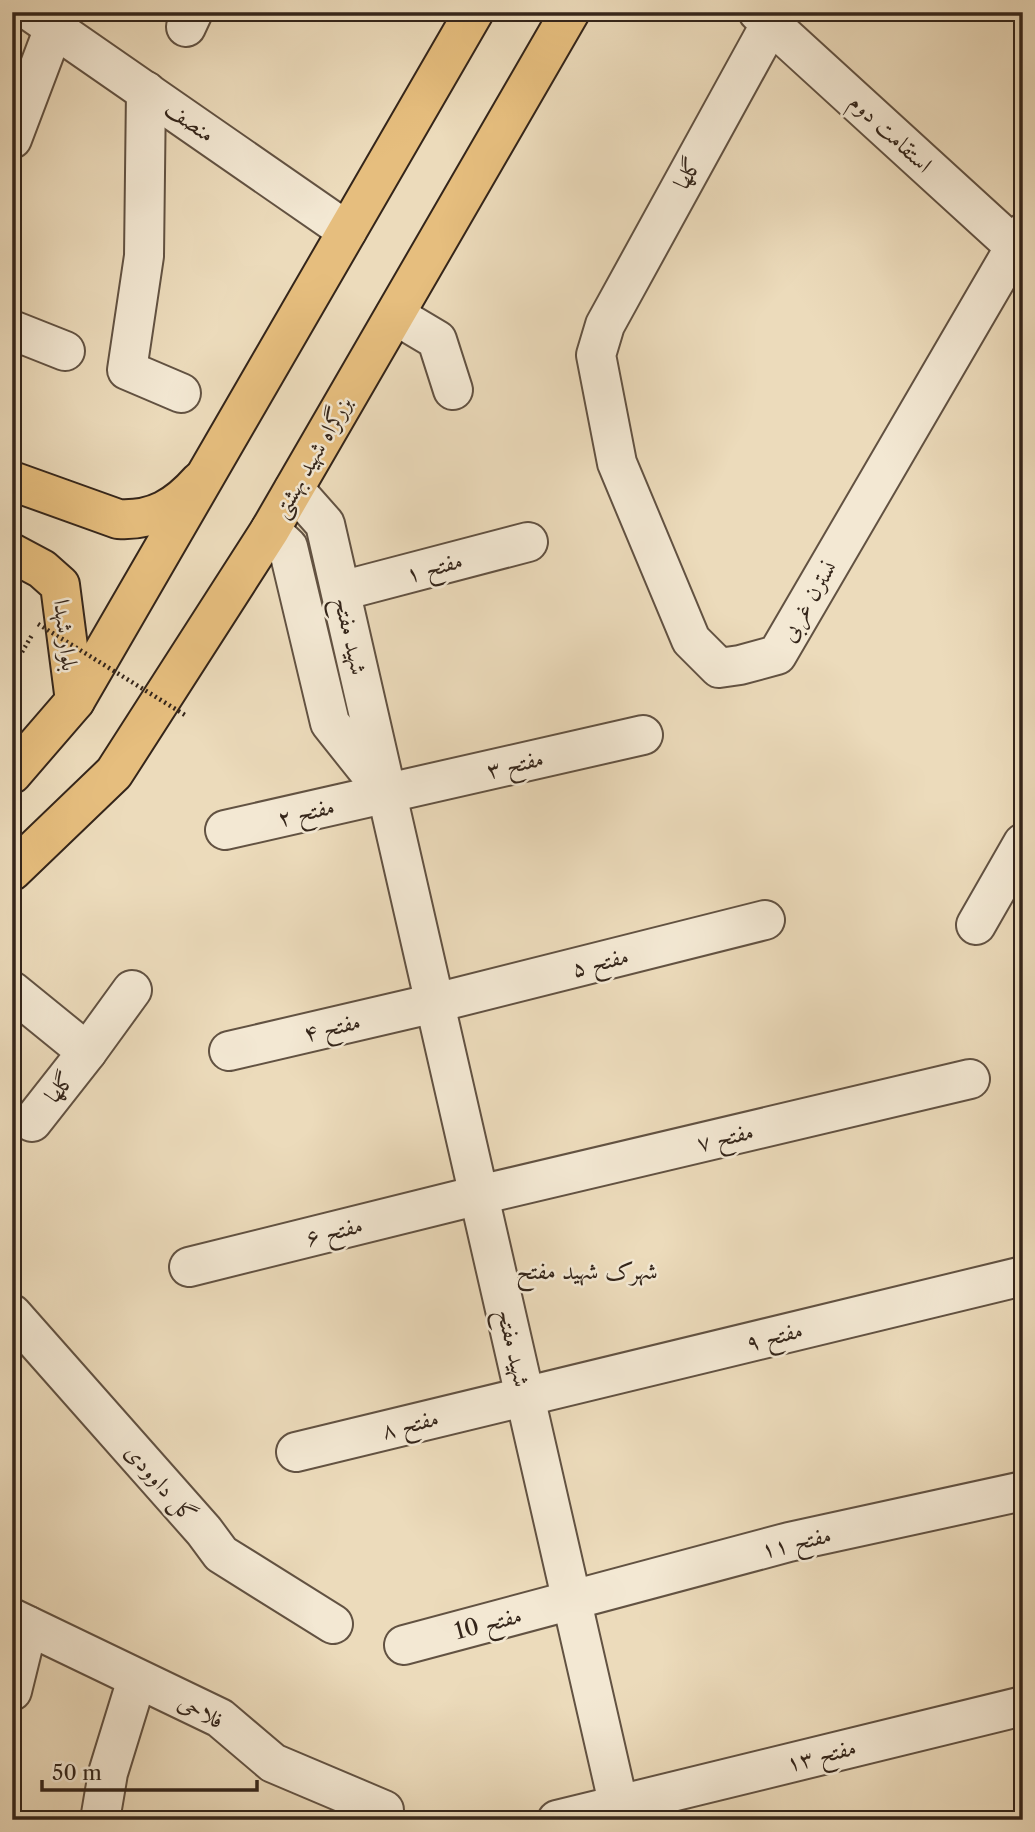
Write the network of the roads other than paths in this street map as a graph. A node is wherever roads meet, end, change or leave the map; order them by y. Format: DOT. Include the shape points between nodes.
graph roads {
  1 [pos="474,12"];
  2 [pos="570,12"];
  3 [pos="768,16"];
  4 [pos="43,20"];
  5 [pos="146,91"];
  6 [pos="12,139"];
  7 [pos="347,231"];
  8 [pos="1020,244"];
  9 [pos="395,315"];
  10 [pos="605,325"];
  11 [pos="12,330"];
  12 [pos="65,351"];
  13 [pos="453,390"];
  14 [pos="181,393"];
  15 [pos="206,474"];
  16 [pos="12,481"];
  17 [pos="294,489"];
  18 [pos="270,530"];
  19 [pos="528,542"];
  20 [pos="12,553"];
  21 [pos="341,591"];
  22 [pos="75,701"];
  23 [pos="643,735"];
  24 [pos="12,774"];
  25 [pos="387,794"];
  26 [pos="225,830"];
  27 [pos="1023,843"];
  28 [pos="12,872"];
  29 [pos="765,920"];
  30 [pos="976,925"];
  31 [pos="132,990"];
  32 [pos="12,992"];
  33 [pos="435,1003"];
  34 [pos="229,1051"];
  35 [pos="86,1052"];
  36 [pos="970,1079"];
  37 [pos="32,1122"];
  38 [pos="479,1195"];
  39 [pos="189,1267"];
  40 [pos="1023,1276"];
  41 [pos="12,1314"];
  42 [pos="525,1396"];
  43 [pos="296,1452"];
  44 [pos="1023,1491"];
  45 [pos="572,1600"];
  46 [pos="20,1622"];
  47 [pos="333,1624"];
  48 [pos="404,1645"];
  49 [pos="137,1679"];
  50 [pos="12,1691"];
  51 [pos="1023,1706"];
  52 [pos="384,1810"];
  53 [pos="620,1812"];
  54 [pos="100,1820"];
  55 [pos="557,1820"];
  1 -- 7 [label="main road"];
  2 -- 9 [label="main road, بزرگراه شهید بهشتی"];
  3 -- 8 [label="street, استقامت دوم"];
  3 -- 10 [label="street, گلها"];
  4 -- 5 [label="street, منصف"];
  4 -- 6 [label="street"];
  5 -- 7 [label="street, منصف"];
  5 -- 14 [label="street" via="144,256 127,370"];
  7 -- 15 [label="main road"];
  8 -- 10 [label="street, نسترن غربی" via="777,655 740,665 719,668 691,640 617,463 596,355"];
  9 -- 13 [label="street" via="437,340"];
  9 -- 17 [label="main road, بزرگراه شهید بهشتی"];
  11 -- 12 [label="street"];
  15 -- 16 [label="main road" via="175,506 134,520 118,519"];
  15 -- 22 [label="main road"];
  17 -- 18 [label="main road, بزرگراه شهید بهشتی"];
  17 -- 21 [label="street, شهید مفتح" via="326,524"];
  18 -- 25 [label="street, شهید مفتح" via="288,547 330,723"];
  18 -- 28 [label="main road, بزرگراه شهید بهشتی" via="114,773"];
  19 -- 21 [label="street, مفتح ۱"];
  20 -- 22 [label="main road, بلوار شهدا" via="60,585"];
  21 -- 25 [label="street, شهید مفتح"];
  22 -- 24 [label="main road"];
  23 -- 25 [label="street, مفتح ۳"];
  25 -- 26 [label="street, مفتح ۲"];
  25 -- 33 [label="street, شهید مفتح"];
  27 -- 30 [label="street"];
  29 -- 33 [label="street, مفتح ۵"];
  31 -- 35 [label="street, گلها"];
  32 -- 35 [label="street, گلها"];
  33 -- 34 [label="street, مفتح ۴"];
  33 -- 38 [label="street, شهید مفتح"];
  35 -- 37 [label="street, گلها"];
  36 -- 38 [label="street, مفتح ۷"];
  38 -- 39 [label="street, مفتح ۶"];
  38 -- 42 [label="street, شهید مفتح"];
  40 -- 42 [label="street, مفتح ۹"];
  41 -- 47 [label="street, گل داوودی" via="221,1554"];
  42 -- 43 [label="street, مفتح ۸"];
  42 -- 45 [label="street, شهید مفتح"];
  44 -- 45 [label="street, مفتح ۱۱" via="789,1542"];
  45 -- 48 [label="street, مفتح 10"];
  45 -- 53 [label="street, شهید مفتح"];
  46 -- 49 [label="street, فلاحی"];
  46 -- 50 [label="street"];
  49 -- 52 [label="street, فلاحی" via="220,1718 273,1763"];
  49 -- 54 [label="street" via="108,1773"];
  51 -- 53 [label="street, مفتح ۱۳"];
  53 -- 55 [label="street, مفتح ۱۳"];
}
